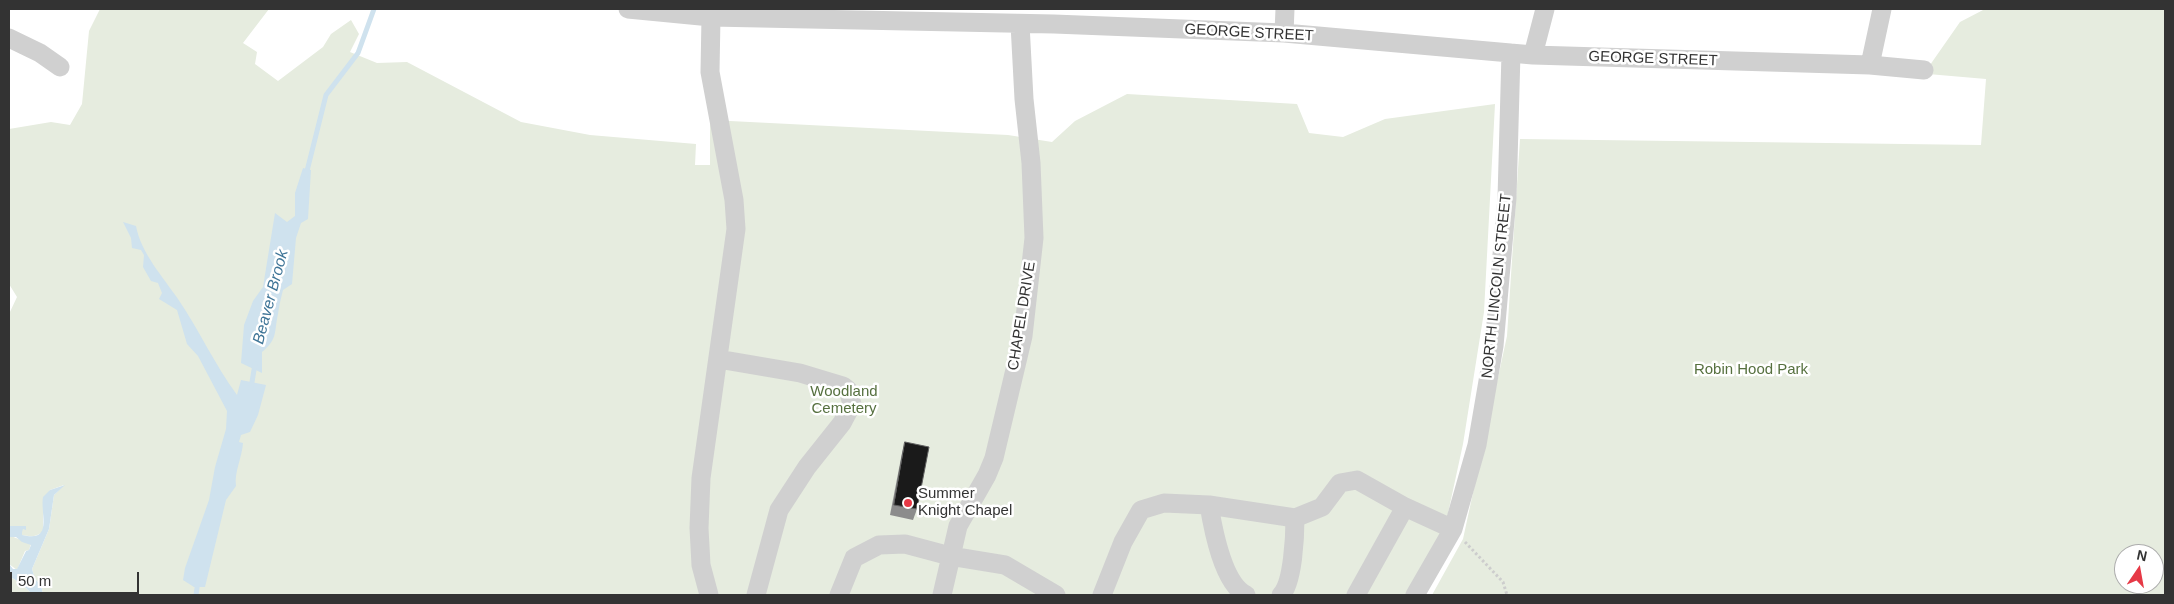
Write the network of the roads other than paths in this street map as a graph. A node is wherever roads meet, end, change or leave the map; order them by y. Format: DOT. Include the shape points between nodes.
graph roads {
  1 [pos="628,9"];
  2 [pos="1285,9"];
  3 [pos="1545,9"];
  4 [pos="1882,9"];
  5 [pos="722,14"];
  6 [pos="1053,16"];
  7 [pos="1020,24"];
  8 [pos="1284,33"];
  9 [pos="9,38"];
  10 [pos="1511,53"];
  11 [pos="1533,55"];
  12 [pos="1870,65"];
  13 [pos="60,67"];
  14 [pos="1924,70"];
  15 [pos="718,359"];
  16 [pos="1209,505"];
  17 [pos="1405,507"];
  18 [pos="1296,518"];
  19 [pos="1453,529"];
  20 [pos="950,556"];
  21 [pos="710,595"];
  22 [pos="756,595"];
  23 [pos="839,595"];
  24 [pos="942,595"];
  25 [pos="1056,595"];
  26 [pos="1102,595"];
  27 [pos="1246,595"];
  28 [pos="1281,595"];
  29 [pos="1356,595"];
  30 [pos="1415,595"];
  1 -- 5 [label="street, GEORGE STREET"];
  2 -- 8 [label="street"];
  3 -- 11 [label="street"];
  4 -- 12 [label="street"];
  5 -- 7 [label="street, GEORGE STREET"];
  5 -- 15 [label="street" via="710,72 734,200 736,229"];
  6 -- 7 [label="street, GEORGE STREET"];
  6 -- 8 [label="street, GEORGE STREET"];
  7 -- 20 [label="street, CHAPEL DRIVE" via="1034,238 1023,336 994,458 958,526"];
  8 -- 10 [label="street, GEORGE STREET"];
  9 -- 13 [label="street"];
  10 -- 11 [label="street, GEORGE STREET"];
  10 -- 19 [label="street, NORTH LINCOLN STREET" via="1507,198 1494,346 1477,445"];
  11 -- 12 [label="street, GEORGE STREET"];
  12 -- 14 [label="street, GEORGE STREET"];
  15 -- 21 [label="street" via="701,478 699,528 701,566"];
  15 -- 22 [label="street" via="800,373 843,386 848,390 852,404 779,510"];
  16 -- 18 [label="street"];
  16 -- 26 [label="street" via="1164,504 1141,510 1123,542"];
  16 -- 27 [label="street" via="1216,544 1232,578"];
  17 -- 18 [label="street" via="1357,480 1340,483 1322,507"];
  17 -- 19 [label="street"];
  17 -- 29 [label="street"];
  18 -- 28 [label="street" via="1289,575"];
  19 -- 30 [label="street, NORTH LINCOLN STREET"];
  20 -- 23 [label="street" via="905,544 879,545 854,558"];
  20 -- 24 [label="street, CHAPEL DRIVE"];
  20 -- 25 [label="street" via="1005,565"];
}
